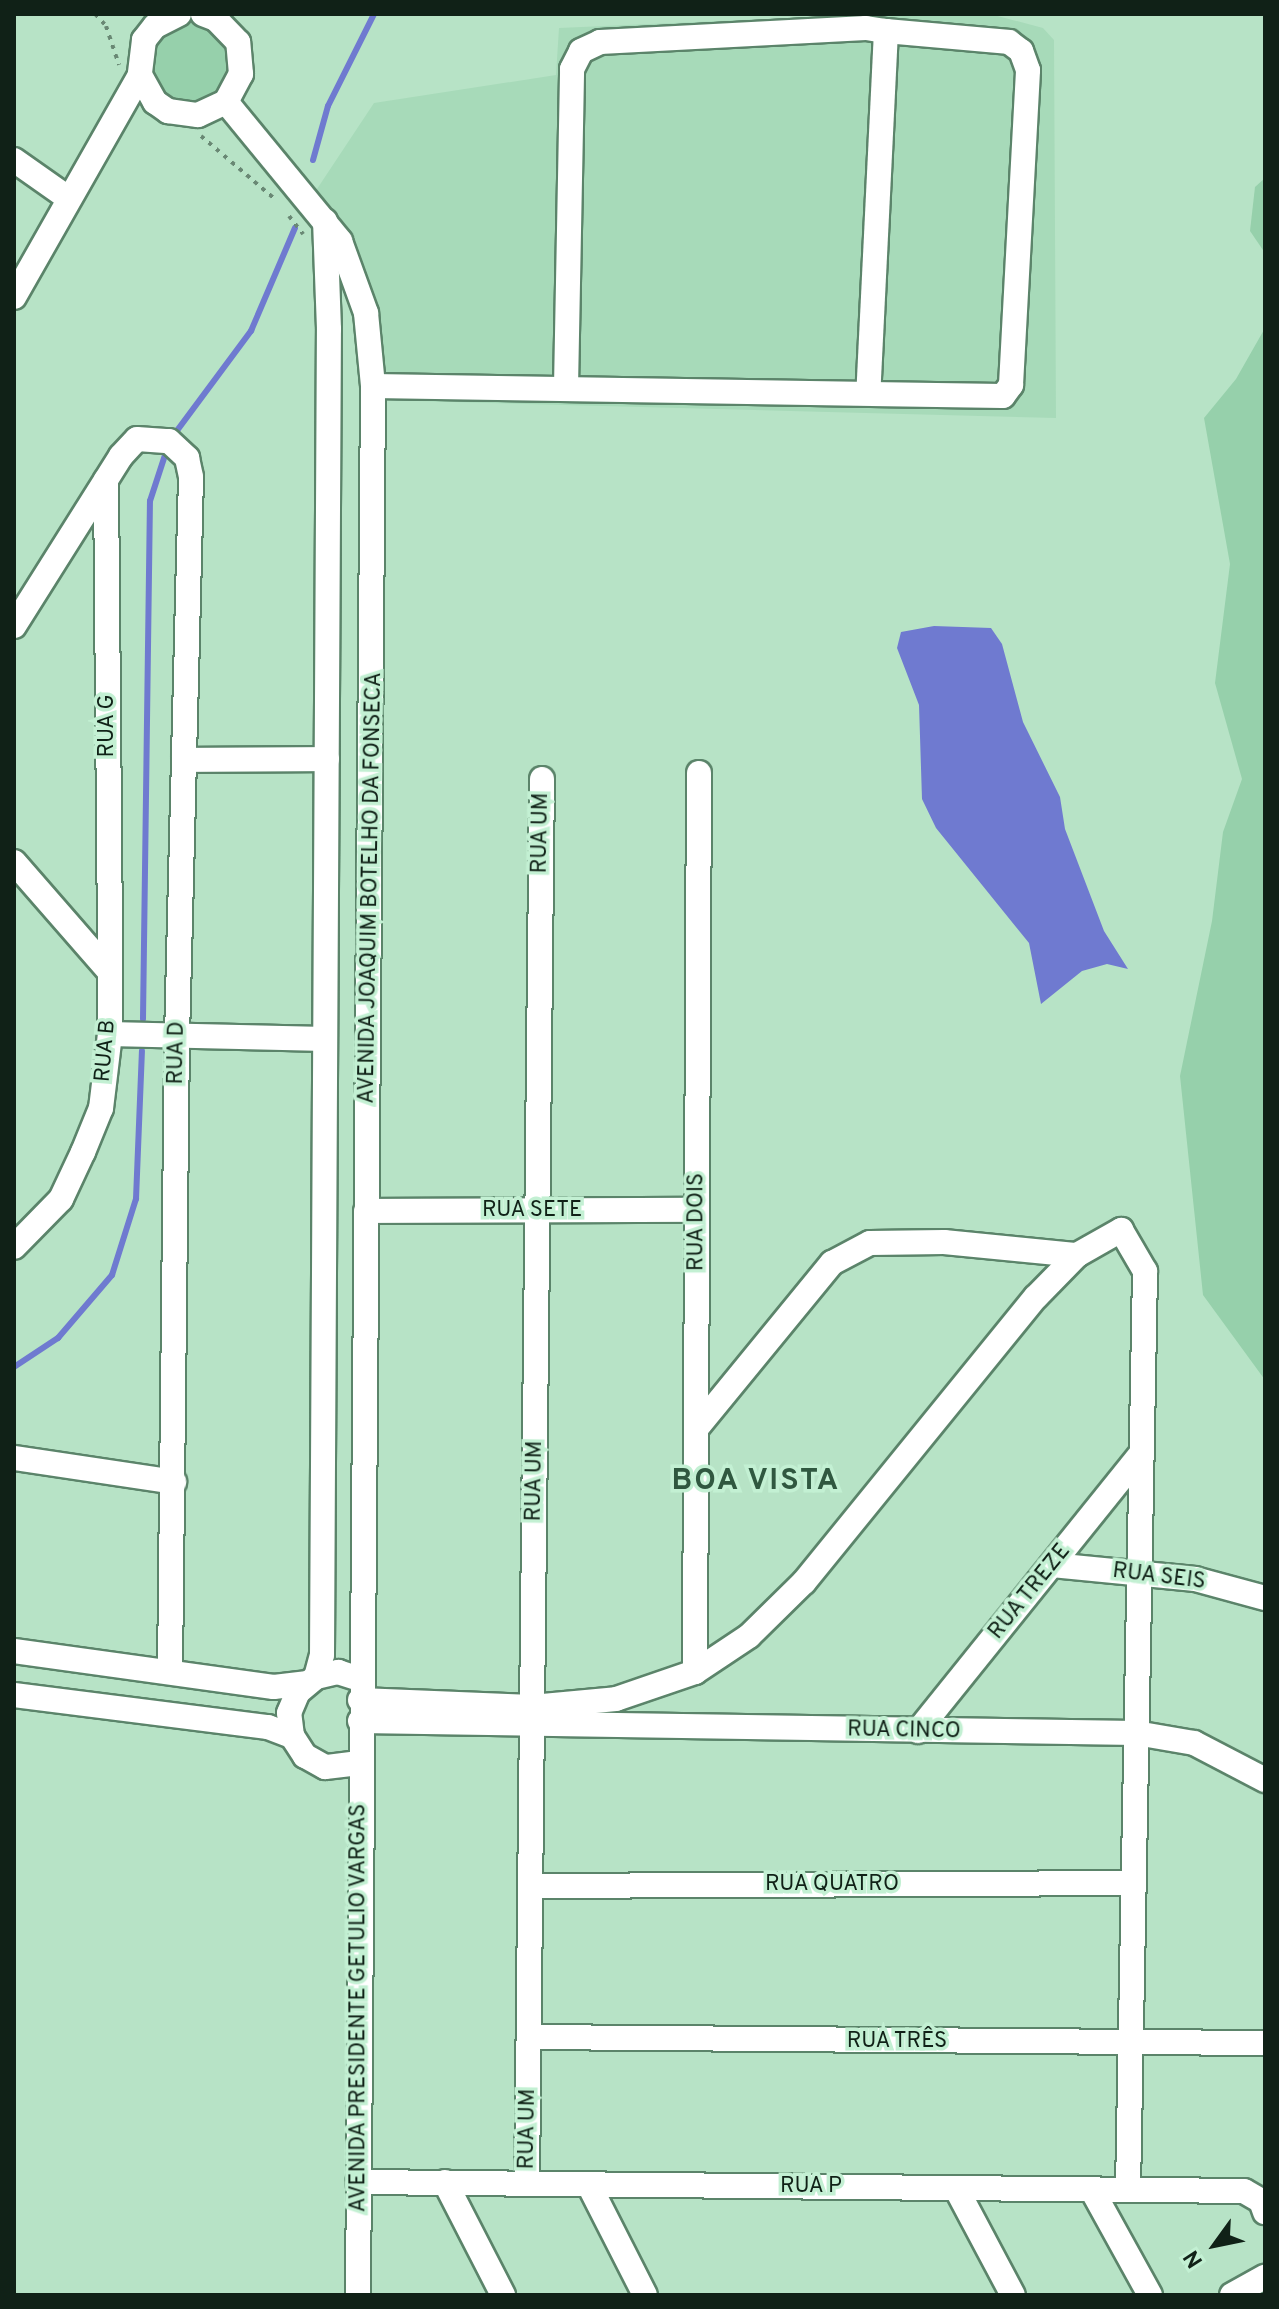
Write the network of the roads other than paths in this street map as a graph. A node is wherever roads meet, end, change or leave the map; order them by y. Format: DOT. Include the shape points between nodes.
graph roads {
  1 [pos="179,14"];
  2 [pos="212,16"];
  3 [pos="149,20"];
  4 [pos="886,31"];
  5 [pos="140,75"];
  6 [pos="226,102"];
  7 [pos="14,160"];
  8 [pos="68,198"];
  9 [pos="325,221"];
  10 [pos="17,288"];
  11 [pos="373,386"];
  12 [pos="566,387"];
  13 [pos="868,393"];
  14 [pos="106,480"];
  15 [pos="14,626"];
  16 [pos="327,759"];
  17 [pos="184,760"];
  18 [pos="699,773"];
  19 [pos="542,779"];
  20 [pos="14,862"];
  21 [pos="110,972"];
  22 [pos="110,1034"];
  23 [pos="177,1036"];
  24 [pos="325,1039"];
  25 [pos="697,1210"];
  26 [pos="366,1211"];
  27 [pos="537,1211"];
  28 [pos="14,1247"];
  29 [pos="1077,1255"];
  30 [pos="696,1429"];
  31 [pos="1141,1454"];
  32 [pos="14,1458"];
  33 [pos="174,1482"];
  34 [pos="1052,1565"];
  35 [pos="1139,1573"];
  36 [pos="1265,1598"];
  37 [pos="14,1651"];
  38 [pos="115,1665"];
  39 [pos="170,1672"];
  40 [pos="695,1672"];
  41 [pos="311,1680"];
  42 [pos="14,1695"];
  43 [pos="360,1700"];
  44 [pos="111,1707"];
  45 [pos="532,1716"];
  46 [pos="918,1731"];
  47 [pos="1136,1733"];
  48 [pos="292,1736"];
  49 [pos="359,1763"];
  50 [pos="1265,1780"];
  51 [pos="1134,1883"];
  52 [pos="530,1886"];
  53 [pos="529,2037"];
  54 [pos="1131,2042"];
  55 [pos="1265,2043"];
  56 [pos="358,2182"];
  57 [pos="445,2182"];
  58 [pos="527,2184"];
  59 [pos="589,2185"];
  60 [pos="956,2188"];
  61 [pos="1092,2190"];
  62 [pos="1128,2190"];
  63 [pos="1263,2207"];
  64 [pos="1265,2277"];
  65 [pos="358,2295"];
  66 [pos="503,2295"];
  67 [pos="645,2295"];
  68 [pos="1013,2295"];
  69 [pos="1150,2295"];
  70 [pos="1232,2295"];
  1 -- 3 [label="street"];
  2 -- 6 [label="street" via="238,42 242,58 241,74"];
  3 -- 5 [label="street"];
  4 -- 12 [label="street" via="600,42 581,51 572,69"];
  4 -- 13 [label="street"];
  4 -- 13 [label="street" via="1009,42 1021,51 1028,70 1011,385 1003,396 988,399"];
  5 -- 6 [label="street" via="155,102 168,111 198,115"];
  5 -- 8 [label="street"];
  6 -- 9 [label="street, AVENIDA JOAQUIM BOTELHO DA FONSECA"];
  7 -- 8 [label="street"];
  8 -- 10 [label="street"];
  9 -- 11 [label="street, AVENIDA JOAQUIM BOTELHO DA FONSECA" via="340,241 366,313"];
  9 -- 16 [label="street"];
  11 -- 12 [label="street"];
  11 -- 26 [label="street, AVENIDA JOAQUIM BOTELHO DA FONSECA" via="375,673"];
  12 -- 13 [label="street"];
  14 -- 15 [label="street"];
  14 -- 17 [label="street, RUA D" via="137,439 169,441 187,458 191,477"];
  14 -- 21 [label="street, RUA G"];
  16 -- 17 [label="street"];
  16 -- 24 [label="street"];
  17 -- 23 [label="street, RUA D"];
  18 -- 25 [label="street, RUA DOIS"];
  19 -- 27 [label="street, RUA UM"];
  20 -- 21 [label="street"];
  21 -- 22 [label="street, RUA B"];
  22 -- 23 [label="street"];
  22 -- 28 [label="street, RUA B" via="101,1108 83,1152 61,1199"];
  23 -- 24 [label="street"];
  23 -- 33 [label="street, RUA D"];
  24 -- 41 [label="street" via="322,1655"];
  25 -- 27 [label="street, RUA SETE"];
  25 -- 30 [label="street, RUA DOIS"];
  26 -- 27 [label="street, RUA SETE"];
  26 -- 43 [label="street, AVENIDA JOAQUIM BOTELHO DA FONSECA"];
  27 -- 45 [label="street, RUA UM"];
  29 -- 30 [label="street" via="944,1242 893,1241 858,1248 832,1263"];
  29 -- 31 [label="street" via="1121,1230 1145,1271"];
  29 -- 40 [label="street" via="998,1343 804,1582 749,1636"];
  30 -- 40 [label="street, RUA DOIS"];
  31 -- 34 [label="street, RUA TREZE"];
  31 -- 35 [label="street"];
  32 -- 33 [label="street"];
  33 -- 39 [label="street, RUA D"];
  34 -- 35 [label="street, RUA SEIS"];
  34 -- 46 [label="street, RUA TREZE"];
  35 -- 36 [label="street, RUA SEIS" via="1195,1579"];
  35 -- 47 [label="street"];
  37 -- 38 [label="street"];
  38 -- 39 [label="street"];
  38 -- 44 [label="street"];
  39 -- 41 [label="street" via="274,1687"];
  40 -- 45 [label="street" via="616,1699"];
  41 -- 43 [label="street" via="338,1672"];
  41 -- 48 [label="street" via="289,1713"];
  42 -- 44 [label="street"];
  43 -- 45 [label="street"];
  43 -- 49 [label="street, AVENIDA PRESIDENTE GETULIO VARGAS"];
  44 -- 48 [label="street" via="268,1727"];
  45 -- 46 [label="street, RUA CINCO"];
  45 -- 52 [label="street, RUA UM"];
  46 -- 47 [label="street, RUA CINCO"];
  47 -- 50 [label="street, RUA CINCO" via="1194,1743"];
  47 -- 51 [label="street"];
  48 -- 49 [label="street" via="305,1756 325,1767"];
  49 -- 56 [label="street, AVENIDA PRESIDENTE GETULIO VARGAS"];
  51 -- 52 [label="street, RUA QUATRO"];
  51 -- 54 [label="street"];
  52 -- 53 [label="street, RUA UM"];
  53 -- 54 [label="street, RUA TRÊS"];
  53 -- 58 [label="street, RUA UM"];
  54 -- 55 [label="street, RUA TRÊS"];
  54 -- 62 [label="street"];
  56 -- 57 [label="street, RUA P"];
  56 -- 65 [label="street, AVENIDA PRESIDENTE GETULIO VARGAS"];
  57 -- 58 [label="street, RUA P"];
  57 -- 66 [label="street"];
  58 -- 59 [label="street, RUA P"];
  59 -- 60 [label="street, RUA P"];
  59 -- 67 [label="street"];
  60 -- 61 [label="street, RUA P"];
  60 -- 68 [label="street"];
  61 -- 62 [label="street, RUA P"];
  61 -- 69 [label="street"];
  62 -- 63 [label="street, RUA P" via="1244,2191"];
  64 -- 70 [label="street"];
}
